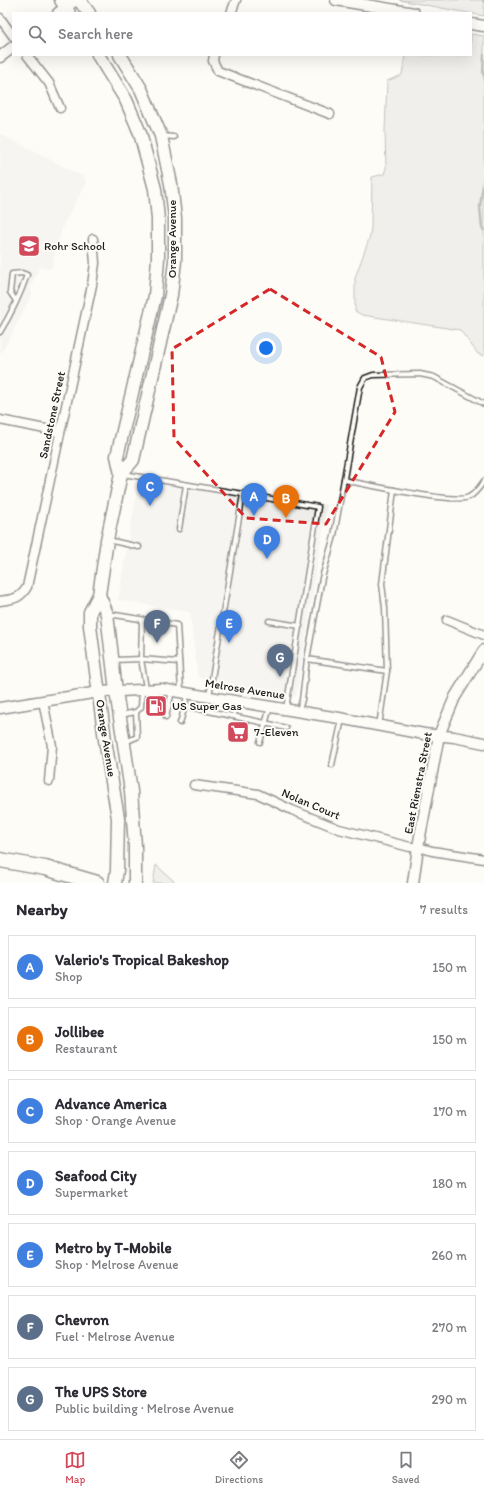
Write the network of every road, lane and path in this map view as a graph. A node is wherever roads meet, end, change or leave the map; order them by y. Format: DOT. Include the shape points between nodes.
graph roads {
  1 [pos="77,0"];
  2 [pos="236,0"];
  3 [pos="336,0"];
  4 [pos="63,8"];
  5 [pos="88,12"];
  6 [pos="231,12"];
  7 [pos="408,12"];
  8 [pos="0,18"];
  9 [pos="472,24"];
  10 [pos="484,26"];
  11 [pos="12,35"];
  12 [pos="12,48"];
  13 [pos="0,56"];
  14 [pos="28,56"];
  15 [pos="99,56"];
  16 [pos="121,56"];
  17 [pos="214,56"];
  18 [pos="60,108"];
  19 [pos="330,114"];
  20 [pos="161,136"];
  21 [pos="174,137"];
  22 [pos="93,239"];
  23 [pos="16,301"];
  24 [pos="0,332"];
  25 [pos="138,365"];
  26 [pos="154,368"];
  27 [pos="484,404"];
  28 [pos="0,420"];
  29 [pos="60,432"];
  30 [pos="120,474"];
  31 [pos="344,480"];
  32 [pos="484,481"];
  33 [pos="186,485"];
  34 [pos="394,490"];
  35 [pos="243,494"];
  36 [pos="179,529"];
  37 [pos="106,540"];
  38 [pos="139,546"];
  39 [pos="99,595"];
  40 [pos="0,601"];
  41 [pos="106,614"];
  42 [pos="142,620"];
  43 [pos="447,620"];
  44 [pos="269,621"];
  45 [pos="300,626"];
  46 [pos="484,635"];
  47 [pos="484,650"];
  48 [pos="142,659"];
  49 [pos="307,659"];
  50 [pos="112,660"];
  51 [pos="179,662"];
  52 [pos="387,671"];
  53 [pos="144,689"];
  54 [pos="116,691"];
  55 [pos="99,692"];
  56 [pos="180,692"];
  57 [pos="209,696"];
  58 [pos="43,701"];
  59 [pos="236,701"];
  60 [pos="185,706"];
  61 [pos="270,706"];
  62 [pos="0,708"];
  63 [pos="286,709"];
  64 [pos="299,711"];
  65 [pos="136,712"];
  66 [pos="120,715"];
  67 [pos="234,716"];
  68 [pos="166,717"];
  69 [pos="342,718"];
  70 [pos="180,723"];
  71 [pos="265,723"];
  72 [pos="379,726"];
  73 [pos="286,728"];
  74 [pos="439,736"];
  75 [pos="124,742"];
  76 [pos="260,742"];
  77 [pos="484,743"];
  78 [pos="332,765"];
  79 [pos="49,781"];
  80 [pos="194,785"];
  81 [pos="418,847"];
  82 [pos="484,859"];
  83 [pos="0,860"];
  84 [pos="97,883"];
  85 [pos="115,883"];
  86 [pos="135,883"];
  87 [pos="413,883"];
  1 -- 4 [label="street"];
  1 -- 5 [label="main road"];
  2 -- 6 [label="street"];
  3 -- 7 [label="street"];
  8 -- 11 [label="street"];
  9 -- 10 [label="street"];
  12 -- 13 [label="street"];
  14 -- 18 [label="street" via="48,83"];
  15 -- 25 [label="main road, Orange Avenue" via="133,116 155,189 158,218 156,288"];
  16 -- 20 [label="main road, Orange Avenue" via="141,90"];
  17 -- 19 [label="street" via="213,62 218,71"];
  20 -- 21 [label="lane"];
  20 -- 26 [label="main road, Orange Avenue" via="175,218 175,261 171,295"];
  22 -- 29 [label="street, Sandstone Street" via="95,263 92,285"];
  23 -- 23 [label="lane" via="27,275 22,273 12,274 10,292"];
  23 -- 24 [label="lane"];
  25 -- 26 [label="main road"];
  25 -- 30 [label="main road, Orange Avenue" via="117,456"];
  26 -- 30 [label="main road, Orange Avenue" via="133,460"];
  27 -- 31 [label="lane" via="434,377 420,374 373,375 365,378 360,388"];
  28 -- 29 [label="street"];
  29 -- 40 [label="street, Sandstone Street" via="27,587 23,594 14,599"];
  30 -- 33 [label="lane"];
  30 -- 37 [label="main road, Orange Avenue"];
  31 -- 34 [label="lane"];
  31 -- 49 [label="lane"];
  32 -- 34 [label="lane" via="468,498"];
  33 -- 35 [label="lane"];
  33 -- 36 [label="lane"];
  34 -- 52 [label="lane" via="382,584"];
  35 -- 45 [label="lane" via="318,507"];
  35 -- 57 [label="lane"];
  37 -- 38 [label="lane"];
  37 -- 39 [label="main road, Orange Avenue"];
  39 -- 41 [label="main road, Orange Avenue"];
  39 -- 55 [label="main road, Orange Avenue" via="90,612"];
  41 -- 42 [label="lane"];
  41 -- 50 [label="main road, Orange Avenue"];
  42 -- 48 [label="lane"];
  42 -- 51 [label="lane" via="177,625"];
  43 -- 46 [label="street"];
  44 -- 45 [label="lane"];
  45 -- 63 [label="lane"];
  47 -- 74 [label="street, East Rienstra Street" via="455,697"];
  48 -- 50 [label="lane"];
  48 -- 51 [label="lane"];
  48 -- 53 [label="lane"];
  49 -- 52 [label="lane"];
  49 -- 64 [label="lane"];
  50 -- 54 [label="main road, Orange Avenue"];
  51 -- 56 [label="lane"];
  52 -- 72 [label="lane"];
  53 -- 54 [label="street, Melrose Avenue"];
  53 -- 56 [label="street, Melrose Avenue" via="161,688"];
  53 -- 65 [label="lane" via="141,706"];
  54 -- 55 [label="street, Melrose Avenue"];
  54 -- 66 [label="main road, Orange Avenue"];
  55 -- 58 [label="street, Melrose Avenue"];
  55 -- 85 [label="main road, Orange Avenue" via="118,818"];
  56 -- 57 [label="street, Melrose Avenue"];
  56 -- 60 [label="lane"];
  56 -- 68 [label="lane"];
  57 -- 59 [label="street, Melrose Avenue"];
  58 -- 62 [label="street, Melrose Avenue"];
  58 -- 79 [label="street" via="52,746"];
  59 -- 61 [label="street, Melrose Avenue"];
  59 -- 67 [label="lane"];
  60 -- 67 [label="lane"];
  60 -- 70 [label="lane"];
  61 -- 63 [label="street, Melrose Avenue"];
  61 -- 71 [label="lane"];
  63 -- 64 [label="street, Melrose Avenue"];
  64 -- 69 [label="street, Melrose Avenue"];
  65 -- 66 [label="lane"];
  65 -- 75 [label="lane" via="137,737"];
  66 -- 75 [label="main road, Orange Avenue"];
  67 -- 71 [label="lane"];
  69 -- 72 [label="street, Melrose Avenue"];
  69 -- 78 [label="lane"];
  71 -- 73 [label="lane"];
  71 -- 76 [label="lane"];
  72 -- 74 [label="street, Melrose Avenue"];
  74 -- 77 [label="street, Melrose Avenue"];
  74 -- 81 [label="street, East Rienstra Street"];
  75 -- 86 [label="main road, Orange Avenue" via="131,791"];
  80 -- 81 [label="street, Nolan Court" via="258,794 339,829"];
  81 -- 82 [label="street, Nolan Court" via="432,852"];
  81 -- 87 [label="street, East Rienstra Street"];
  83 -- 84 [label="highway" via="45,868"];
}
